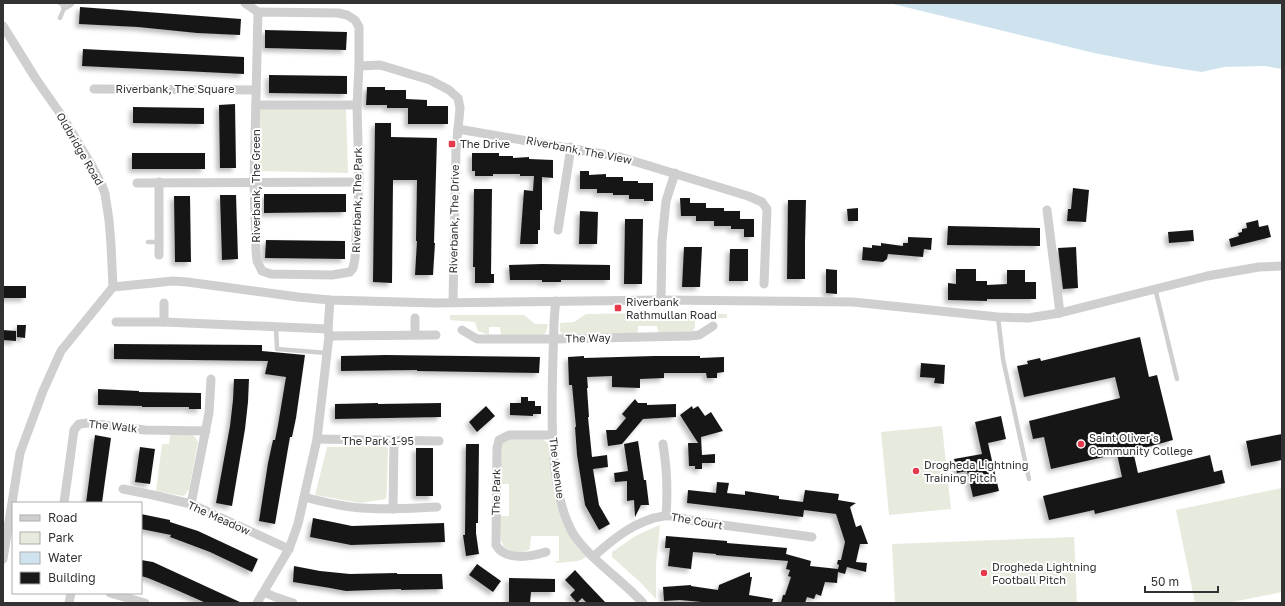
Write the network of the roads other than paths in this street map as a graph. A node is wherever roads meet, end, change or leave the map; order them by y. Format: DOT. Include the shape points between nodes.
graph roads {
  1 [pos="245,3"];
  2 [pos="65,4"];
  3 [pos="258,12"];
  4 [pos="60,18"];
  5 [pos="3,26"];
  6 [pos="359,66"];
  7 [pos="94,89"];
  8 [pos="256,90"];
  9 [pos="256,105"];
  10 [pos="357,105"];
  11 [pos="458,129"];
  12 [pos="571,147"];
  13 [pos="674,173"];
  14 [pos="159,182"];
  15 [pos="254,182"];
  16 [pos="359,182"];
  17 [pos="137,183"];
  18 [pos="1047,210"];
  19 [pos="558,230"];
  20 [pos="148,242"];
  21 [pos="159,242"];
  22 [pos="159,255"];
  23 [pos="1282,266"];
  24 [pos="259,267"];
  25 [pos="764,284"];
  26 [pos="113,287"];
  27 [pos="1155,288"];
  28 [pos="330,300"];
  29 [pos="661,300"];
  30 [pos="556,301"];
  31 [pos="453,302"];
  32 [pos="164,303"];
  33 [pos="1060,313"];
  34 [pos="998,317"];
  35 [pos="415,318"];
  36 [pos="116,322"];
  37 [pos="164,322"];
  38 [pos="713,326"];
  39 [pos="276,327"];
  40 [pos="462,330"];
  41 [pos="494,330"];
  42 [pos="329,332"];
  43 [pos="415,335"];
  44 [pos="436,335"];
  45 [pos="494,339"];
  46 [pos="554,339"];
  47 [pos="327,353"];
  48 [pos="211,379"];
  49 [pos="1177,379"];
  50 [pos="206,431"];
  51 [pos="552,435"];
  52 [pos="317,440"];
  53 [pos="394,441"];
  54 [pos="439,441"];
  55 [pos="664,444"];
  56 [pos="1029,479"];
  57 [pos="123,490"];
  58 [pos="304,497"];
  59 [pos="12,502"];
  60 [pos="64,502"];
  61 [pos="12,503"];
  62 [pos="191,504"];
  63 [pos="437,507"];
  64 [pos="393,509"];
  65 [pos="666,515"];
  66 [pos="812,537"];
  67 [pos="289,549"];
  68 [pos="546,552"];
  69 [pos="593,557"];
  70 [pos="3,559"];
  71 [pos="264,592"];
  72 [pos="114,594"];
  73 [pos="145,603"];
  74 [pos="258,603"];
  75 [pos="293,603"];
  76 [pos="643,603"];
  1 -- 3 [label="street"];
  2 -- 4 [label="lane"];
  3 -- 6 [label="street, Riverbank, The Park" via="347,15 355,20 359,27"];
  3 -- 8 [label="street, Riverbank, The Green"];
  5 -- 26 [label="street, Oldbridge Road" via="64,119 102,185 112,245"];
  6 -- 10 [label="street, Riverbank, The Park"];
  6 -- 11 [label="street, Riverbank, The Drive" via="380,65 430,80 449,90 458,98"];
  7 -- 8 [label="street, Riverbank, The Square"];
  8 -- 9 [label="street, Riverbank, The Green"];
  9 -- 10 [label="street"];
  9 -- 15 [label="street, Riverbank, The Green"];
  10 -- 16 [label="street, Riverbank, The Park"];
  11 -- 12 [label="street, Riverbank, The View"];
  11 -- 31 [label="street, Riverbank, The Drive"];
  12 -- 13 [label="street, Riverbank, The View" via="620,157"];
  12 -- 19 [label="street"];
  13 -- 25 [label="street, Riverbank, The View" via="762,202 767,209"];
  13 -- 29 [label="street" via="666,201"];
  14 -- 15 [label="street"];
  14 -- 17 [label="street"];
  14 -- 21 [label="street"];
  15 -- 16 [label="street"];
  15 -- 24 [label="street, Riverbank, The Green" via="256,252"];
  16 -- 24 [label="street, Riverbank, The Park" via="355,258 350,272 275,274 262,271"];
  18 -- 33 [label="street"];
  20 -- 21 [label="lane"];
  21 -- 22 [label="street"];
  23 -- 27 [label="street" via="1259,267 1207,276"];
  26 -- 28 [label="street" via="173,281"];
  26 -- 59 [label="street" via="61,351 20,453"];
  27 -- 33 [label="street"];
  27 -- 49 [label="lane"];
  28 -- 31 [label="street"];
  28 -- 42 [label="street"];
  29 -- 30 [label="street"];
  29 -- 34 [label="street" via="853,302"];
  30 -- 31 [label="street"];
  30 -- 46 [label="street, The Avenue"];
  32 -- 37 [label="street"];
  33 -- 34 [label="street" via="1028,318"];
  34 -- 56 [label="lane" via="1003,359"];
  35 -- 43 [label="street"];
  36 -- 37 [label="street"];
  37 -- 39 [label="street"];
  38 -- 46 [label="street, The Way" via="699,335 690,336"];
  39 -- 42 [label="street"];
  39 -- 47 [label="lane" via="277,349"];
  40 -- 45 [label="street, The Way" via="477,339"];
  41 -- 45 [label="street"];
  42 -- 43 [label="street"];
  42 -- 47 [label="street"];
  43 -- 44 [label="street"];
  45 -- 46 [label="street, The Way"];
  46 -- 51 [label="street, The Avenue"];
  47 -- 52 [label="street"];
  48 -- 50 [label="street"];
  50 -- 60 [label="street, The Walk" via="145,430 79,424 74,430"];
  50 -- 62 [label="street"];
  51 -- 68 [label="street, The Park" via="509,435 499,440 497,448 496,545 508,556"];
  51 -- 69 [label="street, The Avenue" via="564,513 574,533"];
  52 -- 53 [label="street, The Park 1-95"];
  52 -- 58 [label="street"];
  53 -- 54 [label="street, The Park 1-95"];
  53 -- 64 [label="street"];
  55 -- 65 [label="street" via="668,479"];
  57 -- 62 [label="street, The Meadow"];
  58 -- 64 [label="street" via="331,504"];
  58 -- 67 [label="street"];
  61 -- 70 [label="street"];
  62 -- 67 [label="street, The Meadow"];
  63 -- 64 [label="street"];
  65 -- 66 [label="street, The Court"];
  65 -- 69 [label="street, The Court" via="630,529"];
  67 -- 71 [label="street"];
  69 -- 76 [label="street, The Avenue"];
  71 -- 74 [label="street"];
  71 -- 75 [label="street"];
  72 -- 73 [label="street"];
}
